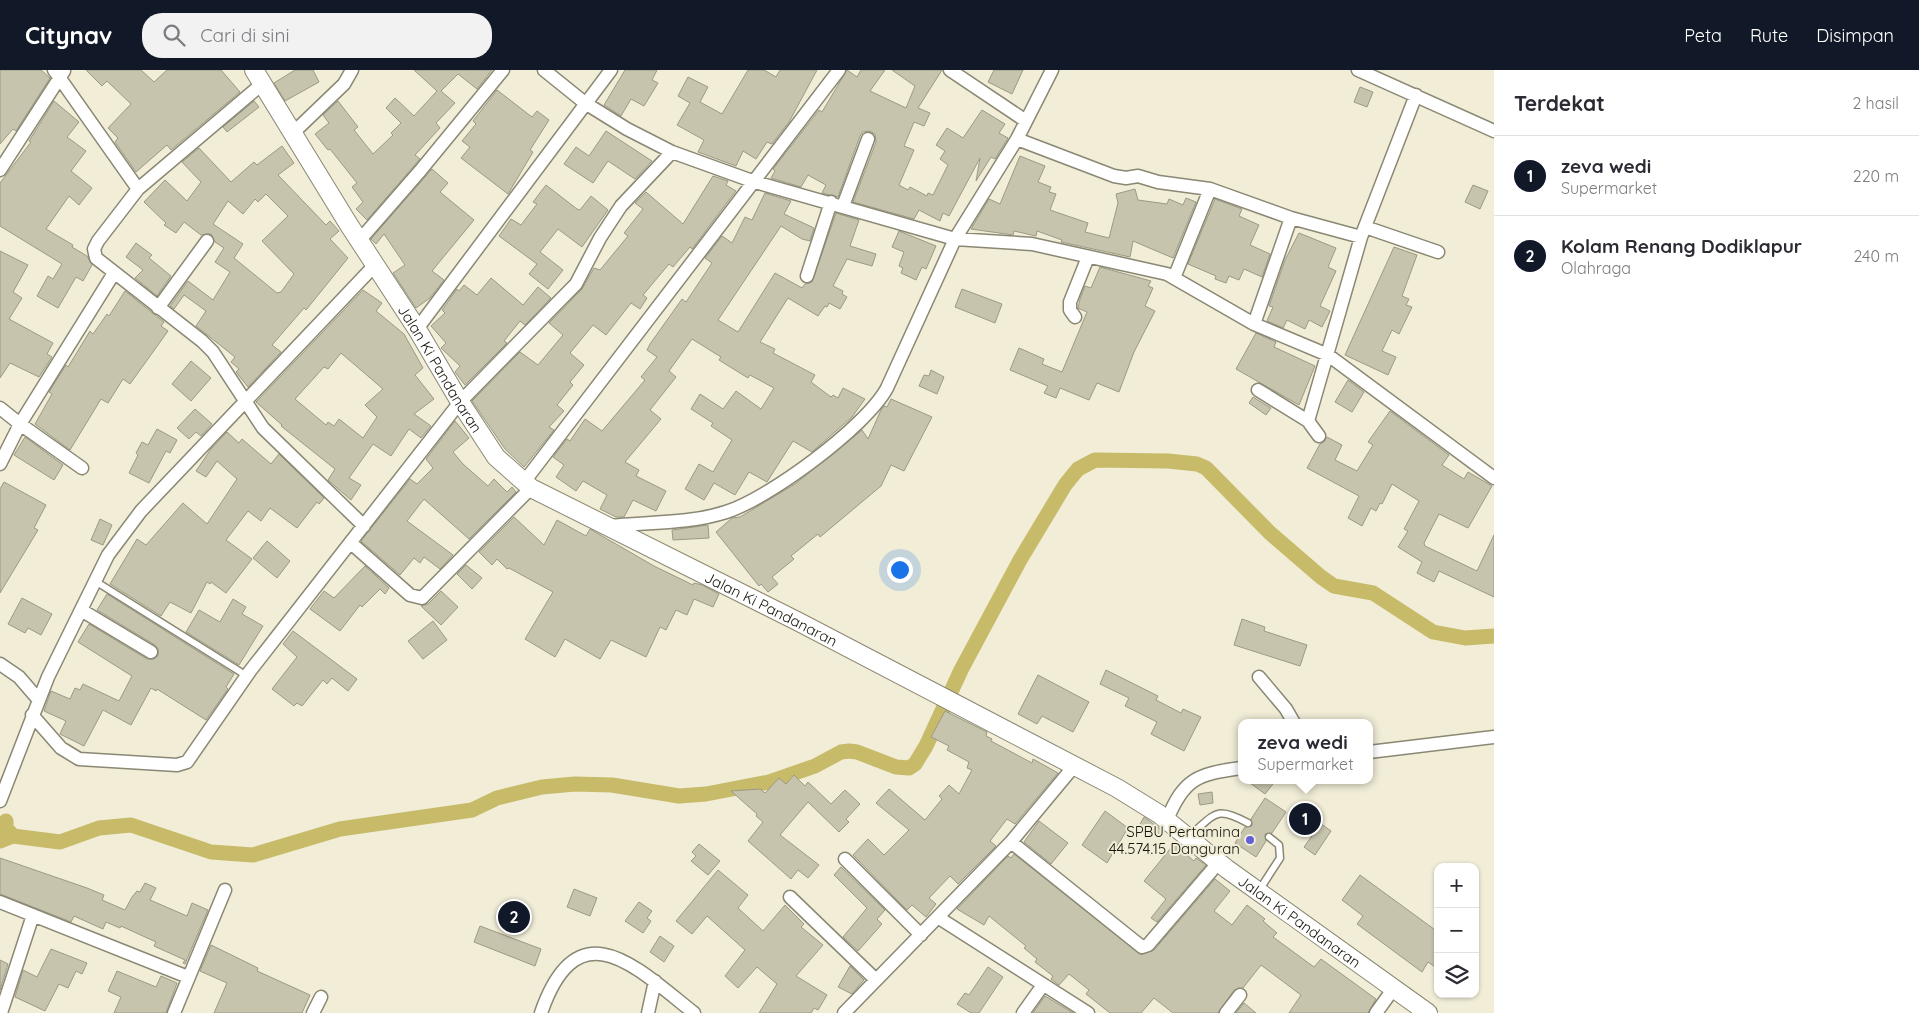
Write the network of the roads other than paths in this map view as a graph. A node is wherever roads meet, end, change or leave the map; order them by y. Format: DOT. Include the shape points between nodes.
graph roads {
  1 [pos="352,70"];
  2 [pos="503,70"];
  3 [pos="544,70"];
  4 [pos="610,70"];
  5 [pos="839,70"];
  6 [pos="950,70"];
  7 [pos="1052,70"];
  8 [pos="1358,70"];
  9 [pos="59,72"];
  10 [pos="258,77"];
  11 [pos="1416,95"];
  12 [pos="585,103"];
  13 [pos="1026,121"];
  14 [pos="1494,131"];
  15 [pos="293,132"];
  16 [pos="1017,139"];
  17 [pos="868,140"];
  18 [pos="672,152"];
  19 [pos="0,170"];
  20 [pos="755,182"];
  21 [pos="138,189"];
  22 [pos="1210,189"];
  23 [pos="837,204"];
  24 [pos="1291,218"];
  25 [pos="1363,232"];
  26 [pos="955,239"];
  27 [pos="207,241"];
  28 [pos="359,241"];
  29 [pos="1438,252"];
  30 [pos="1088,257"];
  31 [pos="375,265"];
  32 [pos="114,273"];
  33 [pos="807,276"];
  34 [pos="1174,278"];
  35 [pos="158,308"];
  36 [pos="1075,318"];
  37 [pos="1254,324"];
  38 [pos="417,329"];
  39 [pos="1328,355"];
  40 [pos="1258,390"];
  41 [pos="460,402"];
  42 [pos="245,403"];
  43 [pos="0,408"];
  44 [pos="1308,421"];
  45 [pos="20,424"];
  46 [pos="1319,436"];
  47 [pos="0,464"];
  48 [pos="82,468"];
  49 [pos="1494,478"];
  50 [pos="528,485"];
  51 [pos="364,526"];
  52 [pos="609,526"];
  53 [pos="351,543"];
  54 [pos="95,581"];
  55 [pos="81,610"];
  56 [pos="151,652"];
  57 [pos="0,664"];
  58 [pos="247,676"];
  59 [pos="1259,676"];
  60 [pos="40,696"];
  61 [pos="32,715"];
  62 [pos="1292,719"];
  63 [pos="1494,737"];
  64 [pos="1373,752"];
  65 [pos="1075,765"];
  66 [pos="1238,768"];
  67 [pos="0,801"];
  68 [pos="1167,820"];
  69 [pos="1248,823"];
  70 [pos="1188,837"];
  71 [pos="1269,837"];
  72 [pos="1011,842"];
  73 [pos="845,859"];
  74 [pos="1219,862"];
  75 [pos="225,890"];
  76 [pos="1258,892"];
  77 [pos="790,897"];
  78 [pos="0,902"];
  79 [pos="33,915"];
  80 [pos="939,918"];
  81 [pos="921,935"];
  82 [pos="188,977"];
  83 [pos="875,979"];
  84 [pos="655,982"];
  85 [pos="1043,984"];
  86 [pos="1394,988"];
  87 [pos="1240,995"];
  88 [pos="321,997"];
  89 [pos="1,1013"];
  90 [pos="174,1013"];
  91 [pos="313,1013"];
  92 [pos="541,1013"];
  93 [pos="648,1013"];
  94 [pos="694,1013"];
  95 [pos="844,1013"];
  96 [pos="1023,1013"];
  97 [pos="1088,1013"];
  98 [pos="1226,1013"];
  99 [pos="1376,1013"];
  100 [pos="1428,1013"];
  1 -- 15 [label="street" via="344,84"];
  2 -- 28 [label="street"];
  3 -- 12 [label="street"];
  4 -- 12 [label="street"];
  5 -- 20 [label="street"];
  6 -- 13 [label="street"];
  7 -- 13 [label="street"];
  8 -- 11 [label="street"];
  9 -- 19 [label="street"];
  9 -- 21 [label="street"];
  10 -- 15 [label="main road, Jalan Ki Pandanaran"];
  10 -- 21 [label="street"];
  11 -- 14 [label="street"];
  11 -- 25 [label="street"];
  12 -- 18 [label="street"];
  12 -- 38 [label="street"];
  13 -- 16 [label="street"];
  15 -- 28 [label="main road, Jalan Ki Pandanaran"];
  16 -- 22 [label="street" via="1114,176 1138,176"];
  16 -- 26 [label="street"];
  17 -- 23 [label="street"];
  18 -- 20 [label="street"];
  18 -- 41 [label="street" via="621,206 576,284"];
  20 -- 23 [label="street"];
  20 -- 50 [label="street"];
  21 -- 32 [label="street" via="94,249 96,258"];
  22 -- 24 [label="street"];
  22 -- 34 [label="street"];
  23 -- 26 [label="street"];
  23 -- 33 [label="street"];
  24 -- 25 [label="street"];
  24 -- 37 [label="street"];
  25 -- 29 [label="street"];
  25 -- 39 [label="street"];
  26 -- 30 [label="street" via="1032,244"];
  26 -- 52 [label="street" via="884,394 842,438 774,487 727,512 690,519"];
  27 -- 35 [label="street"];
  28 -- 31 [label="main road, Jalan Ki Pandanaran"];
  30 -- 34 [label="street"];
  30 -- 36 [label="street" via="1070,302"];
  31 -- 38 [label="main road, Jalan Ki Pandanaran"];
  31 -- 42 [label="street"];
  32 -- 35 [label="street"];
  32 -- 45 [label="street"];
  34 -- 37 [label="street"];
  35 -- 42 [label="street" via="212,352"];
  37 -- 39 [label="street"];
  38 -- 41 [label="main road, Jalan Ki Pandanaran"];
  39 -- 44 [label="street"];
  39 -- 49 [label="street"];
  40 -- 44 [label="street"];
  41 -- 50 [label="main road, Jalan Ki Pandanaran" via="496,457"];
  41 -- 51 [label="street"];
  42 -- 51 [label="street" via="263,428"];
  42 -- 54 [label="street" via="132,520"];
  43 -- 45 [label="street"];
  44 -- 46 [label="street"];
  45 -- 47 [label="street"];
  45 -- 48 [label="street"];
  50 -- 52 [label="main road, Jalan Ki Pandanaran"];
  50 -- 53 [label="street" via="422,598 410,595"];
  51 -- 53 [label="street"];
  52 -- 65 [label="main road, Jalan Ki Pandanaran"];
  53 -- 58 [label="street"];
  54 -- 55 [label="street"];
  54 -- 58 [label="lane"];
  55 -- 56 [label="street"];
  55 -- 60 [label="street"];
  57 -- 60 [label="street"];
  58 -- 61 [label="street" via="190,759 181,764 79,759 61,748"];
  59 -- 62 [label="street"];
  60 -- 61 [label="street"];
  61 -- 67 [label="street"];
  63 -- 64 [label="street"];
  65 -- 68 [label="main road, Jalan Ki Pandanaran"];
  65 -- 72 [label="street"];
  66 -- 68 [label="street" via="1211,772 1191,782 1176,799"];
  68 -- 70 [label="main road, Jalan Ki Pandanaran"];
  69 -- 70 [label="lane" via="1222,812"];
  70 -- 74 [label="main road, Jalan Ki Pandanaran"];
  71 -- 76 [label="lane" via="1279,845 1280,858"];
  72 -- 74 [label="street" via="1142,947 1148,945"];
  72 -- 80 [label="street"];
  73 -- 81 [label="street"];
  74 -- 76 [label="main road, Jalan Ki Pandanaran"];
  75 -- 82 [label="street"];
  76 -- 86 [label="main road, Jalan Ki Pandanaran"];
  77 -- 83 [label="street"];
  78 -- 79 [label="street"];
  79 -- 82 [label="street"];
  79 -- 89 [label="street"];
  80 -- 81 [label="street"];
  80 -- 85 [label="street"];
  81 -- 83 [label="street"];
  82 -- 90 [label="street"];
  83 -- 95 [label="street"];
  84 -- 92 [label="street" via="641,969 623,960 604,954 580,957 554,981"];
  84 -- 93 [label="street"];
  84 -- 94 [label="street"];
  85 -- 96 [label="street"];
  85 -- 97 [label="street"];
  86 -- 99 [label="street"];
  86 -- 100 [label="main road, Jalan Ki Pandanaran"];
  87 -- 98 [label="street"];
  88 -- 91 [label="street"];
}
